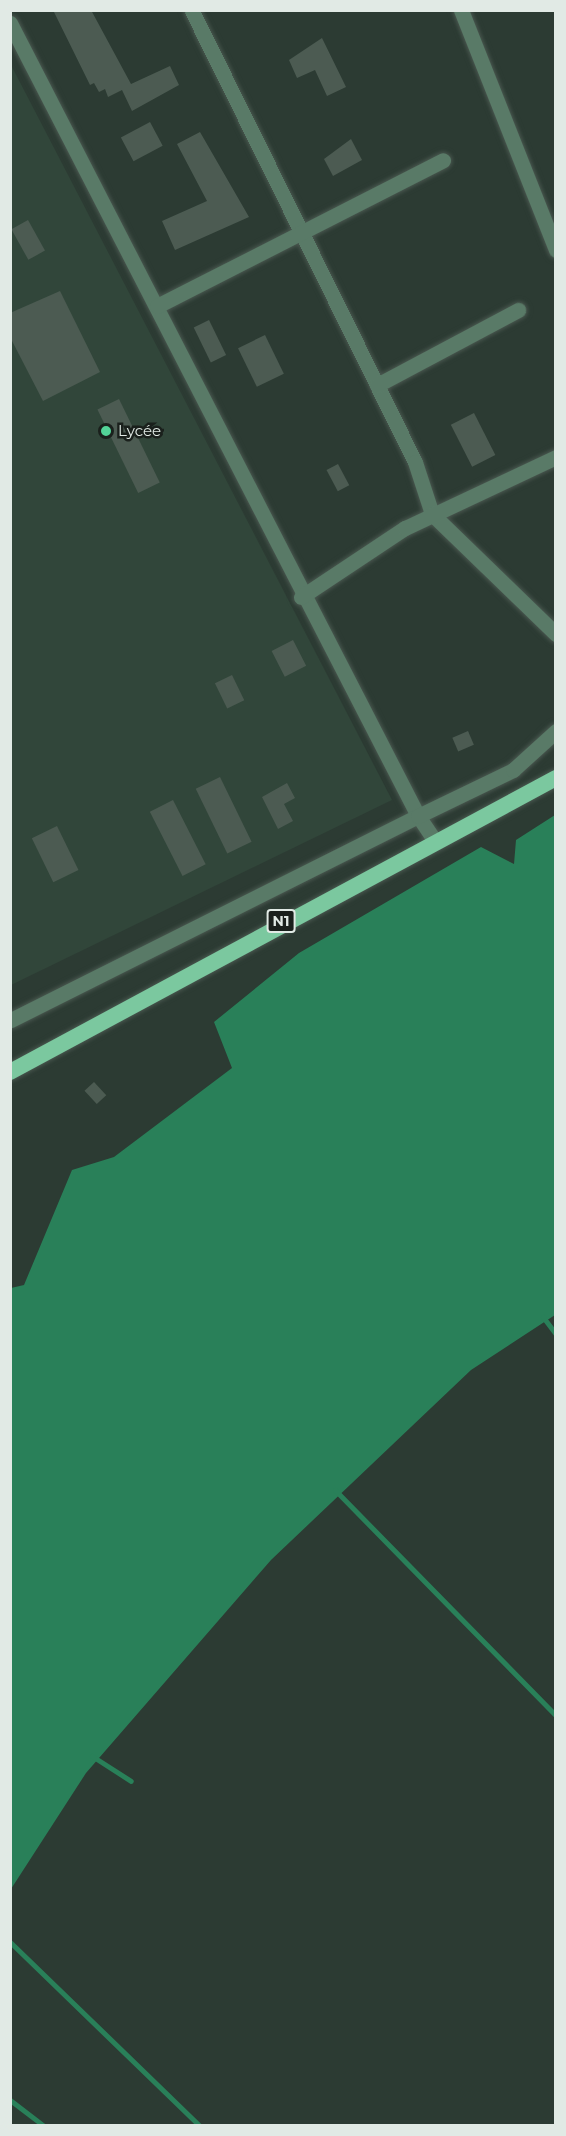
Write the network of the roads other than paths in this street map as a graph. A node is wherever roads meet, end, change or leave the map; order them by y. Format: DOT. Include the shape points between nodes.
graph roads {
  1 [pos="461,10"];
  2 [pos="192,11"];
  3 [pos="10,23"];
  4 [pos="443,160"];
  5 [pos="303,234"];
  6 [pos="555,250"];
  7 [pos="157,306"];
  8 [pos="518,310"];
  9 [pos="377,385"];
  10 [pos="555,457"];
  11 [pos="432,514"];
  12 [pos="301,597"];
  13 [pos="555,634"];
  14 [pos="555,731"];
  15 [pos="555,778"];
  16 [pos="418,816"];
  17 [pos="435,841"];
  18 [pos="10,1020"];
  19 [pos="10,1072"];
  1 -- 6 [label="street"];
  2 -- 5 [label="street"];
  3 -- 7 [label="street"];
  4 -- 5 [label="street"];
  5 -- 7 [label="street"];
  5 -- 9 [label="street"];
  7 -- 12 [label="street" via="264,511"];
  8 -- 9 [label="street"];
  9 -- 11 [label="street" via="415,462"];
  10 -- 11 [label="street"];
  11 -- 12 [label="street"];
  11 -- 13 [label="street"];
  12 -- 16 [label="street"];
  14 -- 16 [label="street" via="513,770"];
  15 -- 17 [label="highway, N1"];
  16 -- 17 [label="street"];
  16 -- 18 [label="street"];
  17 -- 19 [label="highway, N1"];
}
